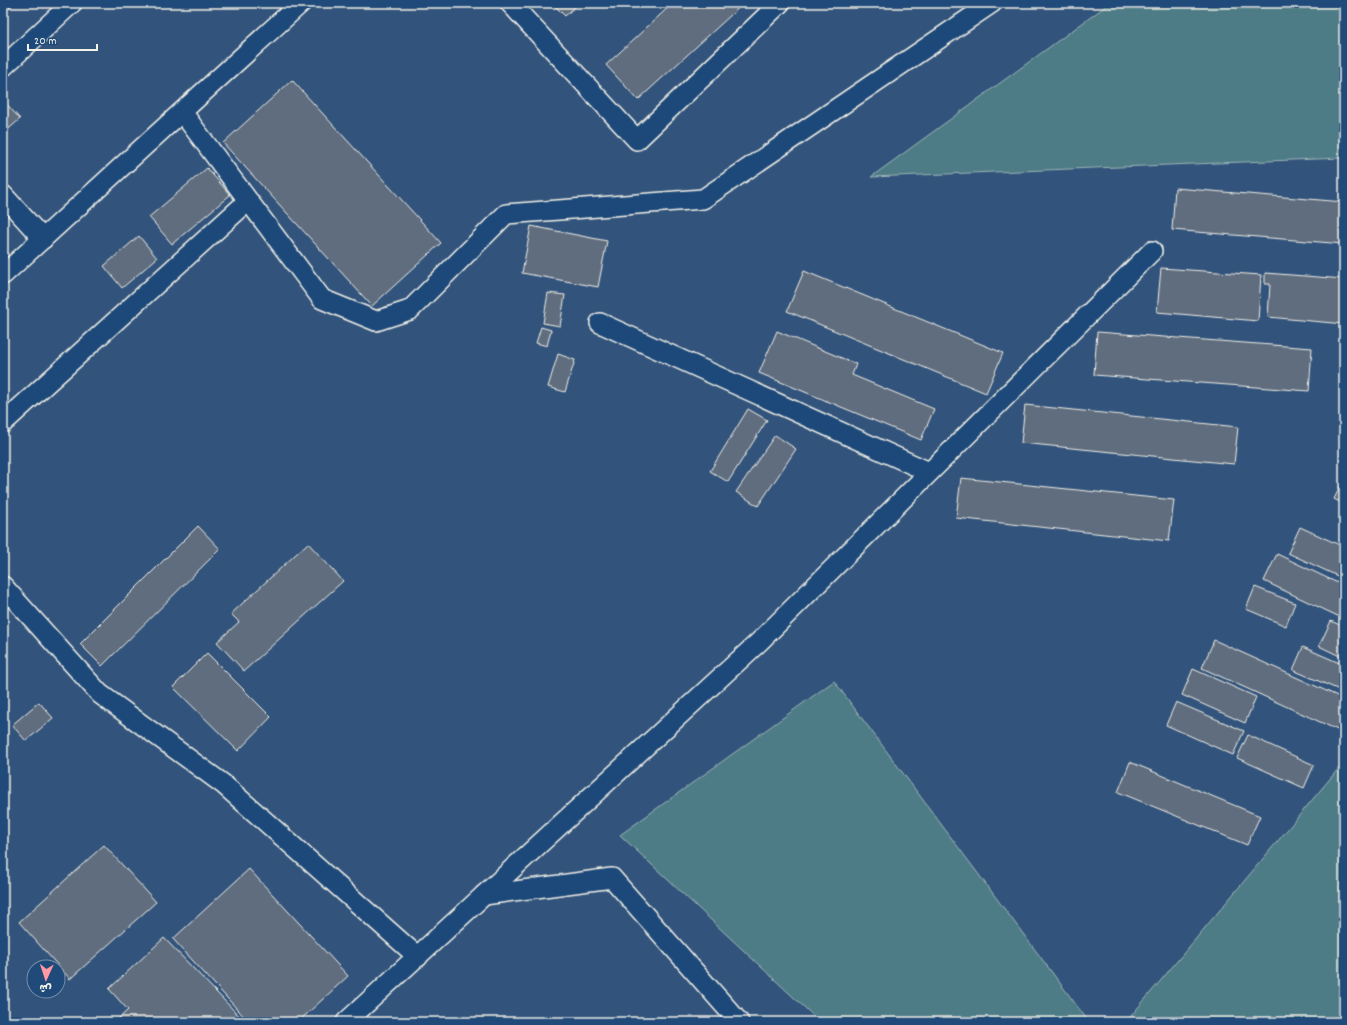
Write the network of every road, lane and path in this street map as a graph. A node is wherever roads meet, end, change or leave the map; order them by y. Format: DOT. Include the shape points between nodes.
graph roads {
  1 [pos="72,3"];
  2 [pos="301,3"];
  3 [pos="510,3"];
  4 [pos="780,3"];
  5 [pos="992,3"];
  6 [pos="3,67"];
  7 [pos="182,112"];
  8 [pos="3,195"];
  9 [pos="248,201"];
  10 [pos="43,239"];
  11 [pos="1152,251"];
  12 [pos="3,276"];
  13 [pos="600,323"];
  14 [pos="3,423"];
  15 [pos="929,472"];
  16 [pos="3,586"];
  17 [pos="484,895"];
  18 [pos="418,957"];
  19 [pos="346,1022"];
  20 [pos="739,1022"];
  1 -- 6 [label="street"];
  2 -- 7 [label="street"];
  3 -- 4 [label="street" via="637,140"];
  5 -- 9 [label="street" via="703,199 506,214 410,310 376,321 322,299"];
  7 -- 9 [label="street"];
  7 -- 10 [label="street"];
  8 -- 10 [label="street"];
  9 -- 14 [label="street"];
  10 -- 12 [label="street"];
  11 -- 15 [label="street"];
  13 -- 15 [label="street"];
  15 -- 17 [label="street" via="760,641"];
  16 -- 18 [label="street" via="100,694 224,784"];
  17 -- 18 [label="street"];
  17 -- 20 [label="street" via="612,878"];
  18 -- 19 [label="street"];
}
